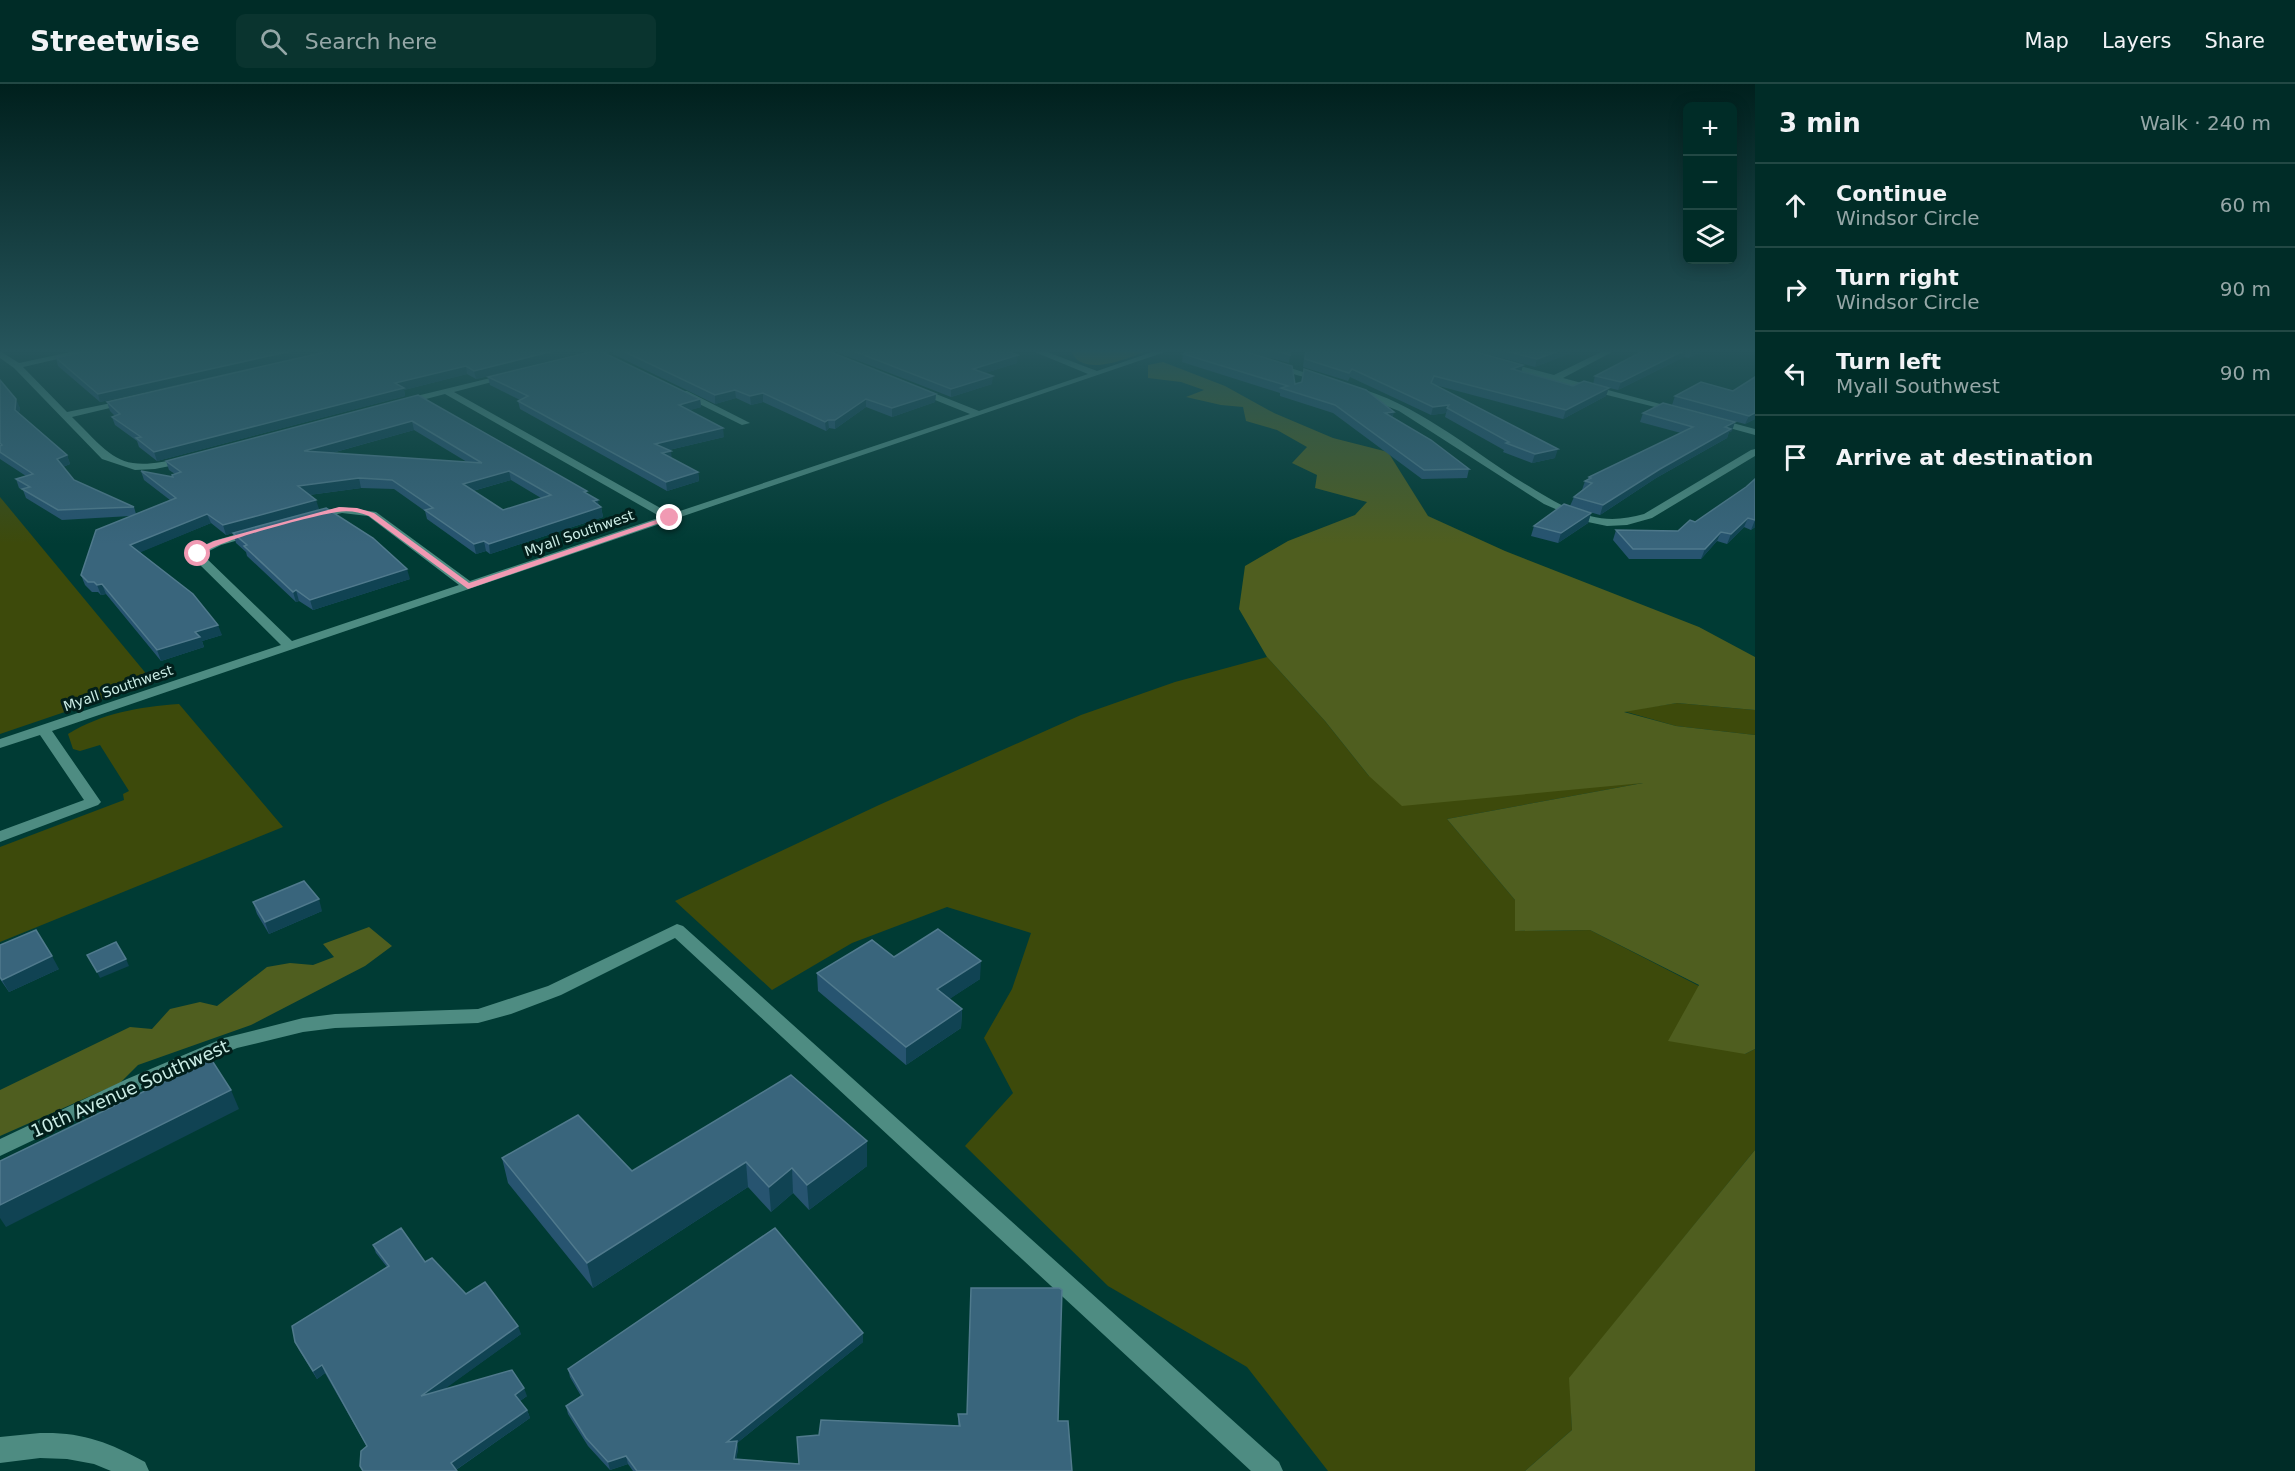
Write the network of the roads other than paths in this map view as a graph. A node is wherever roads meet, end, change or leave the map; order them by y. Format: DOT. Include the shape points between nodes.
graph roads {
  1 [pos="66,415"];
  2 [pos="488,415"];
  3 [pos="728,415"];
  4 [pos="977,415"];
  5 [pos="1412,415"];
  6 [pos="1699,417"];
  7 [pos="745,423"];
  8 [pos="1755,432"];
  9 [pos="1755,452"];
  10 [pos="201,456"];
  11 [pos="670,518"];
  12 [pos="300,519"];
  13 [pos="269,528"];
  14 [pos="468,586"];
  15 [pos="290,646"];
  16 [pos="43,729"];
  17 [pos="0,744"];
  18 [pos="0,837"];
  19 [pos="0,1148"];
  20 [pos="0,1450"];
  21 [pos="136,1471"];
  22 [pos="1270,1471"];
  1 -- 10 [label="street" via="106,457 122,465 152,467"];
  2 -- 11 [label="street"];
  3 -- 7 [label="street"];
  4 -- 11 [label="street, Myall Southwest"];
  5 -- 9 [label="street" via="1548,503 1592,520 1622,523 1648,516"];
  6 -- 8 [label="street"];
  11 -- 14 [label="street, Myall Southwest"];
  12 -- 14 [label="street" via="339,510 372,514"];
  13 -- 15 [label="street" via="207,546 198,558"];
  14 -- 15 [label="street, Myall Southwest"];
  15 -- 16 [label="street, Myall Southwest"];
  16 -- 17 [label="street, Myall Southwest"];
  16 -- 18 [label="street" via="93,802"];
  19 -- 22 [label="street, 10th Avenue Southwest" via="231,1043 335,1021 496,1012 563,986 677,930"];
  20 -- 21 [label="street" via="65,1446 106,1455"];
}
